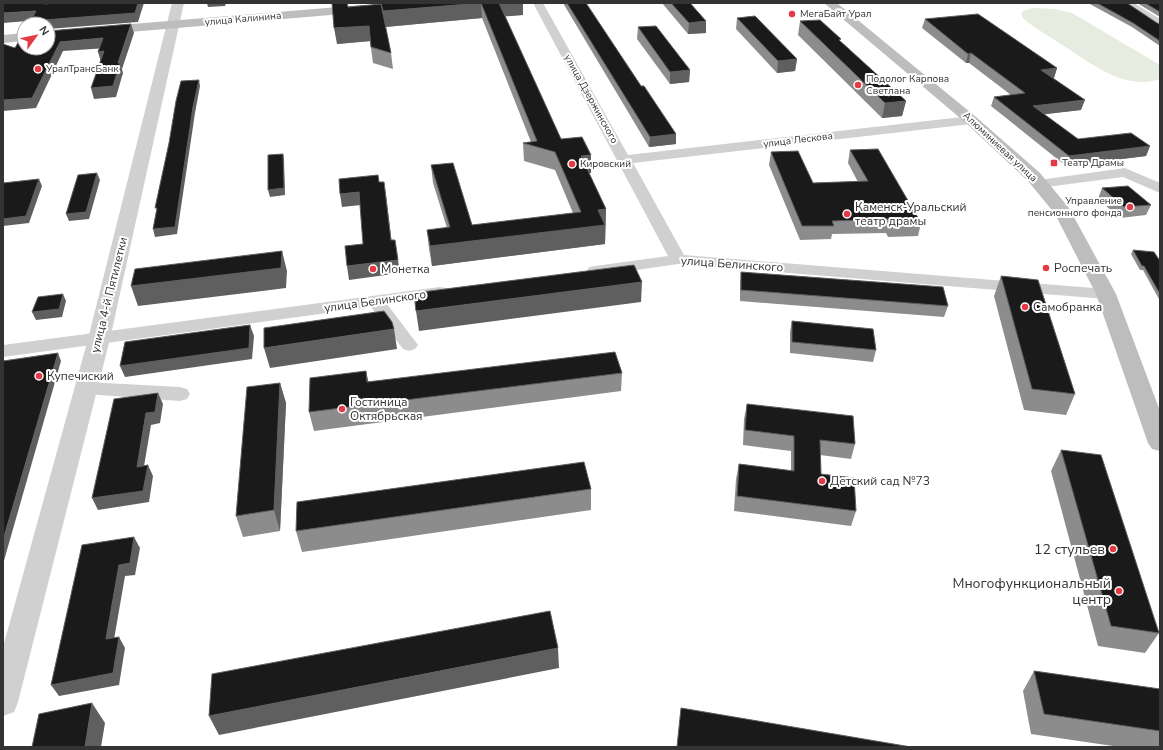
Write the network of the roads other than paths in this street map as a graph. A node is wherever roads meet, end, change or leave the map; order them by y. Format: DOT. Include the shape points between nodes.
graph roads {
  1 [pos="178,3"];
  2 [pos="538,3"];
  3 [pos="830,3"];
  4 [pos="1127,3"];
  5 [pos="375,8"];
  6 [pos="1160,24"];
  7 [pos="172,25"];
  8 [pos="56,34"];
  9 [pos="16,38"];
  10 [pos="3,39"];
  11 [pos="971,120"];
  12 [pos="624,160"];
  13 [pos="1039,184"];
  14 [pos="1160,189"];
  15 [pos="678,259"];
  16 [pos="575,273"];
  17 [pos="457,290"];
  18 [pos="1106,294"];
  19 [pos="375,301"];
  20 [pos="99,339"];
  21 [pos="409,345"];
  22 [pos="3,352"];
  23 [pos="86,388"];
  24 [pos="180,394"];
  25 [pos="1160,443"];
  26 [pos="3,702"];
  1 -- 7 [label="street, улица 4-й Пятилетки"];
  2 -- 12 [label="street, улица Дзержинского"];
  3 -- 11 [label="main road, Алюминиевая улица"];
  4 -- 6 [label="street"];
  5 -- 7 [label="main road, улица Калинина"];
  7 -- 8 [label="main road, улица Калинина"];
  7 -- 20 [label="street, улица 4-й Пятилетки"];
  9 -- 10 [label="main road"];
  11 -- 12 [label="street, улица Лескова"];
  11 -- 13 [label="main road, Алюминиевая улица"];
  12 -- 15 [label="street, улица Дзержинского"];
  13 -- 14 [label="street" via="1125,172"];
  13 -- 18 [label="main road, Алюминиевая улица" via="1063,212"];
  15 -- 16 [label="street, улица Белинского"];
  15 -- 18 [label="street, улица Белинского"];
  17 -- 19 [label="street, улица Белинского"];
  18 -- 25 [label="main road, Алюминиевая улица"];
  19 -- 20 [label="street, улица Белинского"];
  19 -- 21 [label="street"];
  20 -- 22 [label="street, улица Белинского"];
  20 -- 23 [label="street, улица 4-й Пятилетки"];
  23 -- 24 [label="street"];
  23 -- 26 [label="street, улица 4-й Пятилетки"];
}
